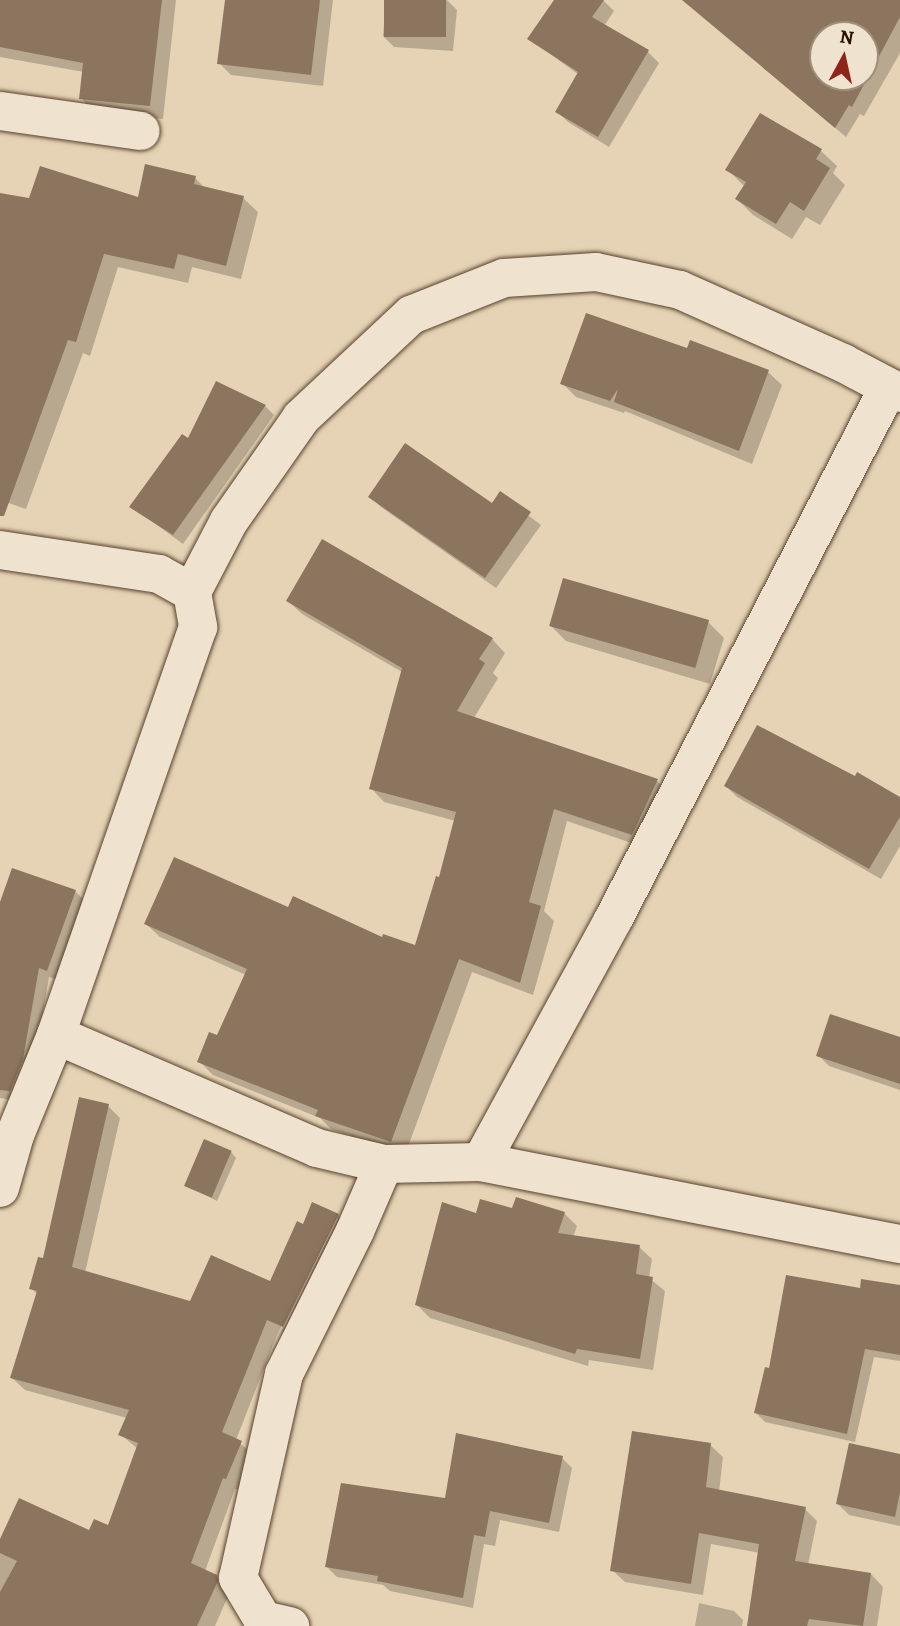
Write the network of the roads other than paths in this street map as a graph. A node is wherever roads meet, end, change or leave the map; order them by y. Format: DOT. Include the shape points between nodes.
graph roads {
  1 [pos="0,111"];
  2 [pos="141,131"];
  3 [pos="894,390"];
  4 [pos="0,550"];
  5 [pos="192,592"];
  6 [pos="56,1035"];
  7 [pos="481,1163"];
  8 [pos="384,1164"];
  9 [pos="0,1188"];
  10 [pos="900,1244"];
  11 [pos="290,1626"];
  1 -- 2 [label="street"];
  3 -- 5 [label="street" via="680,290 596,272 505,278 411,314 301,418 229,521"];
  3 -- 7 [label="street"];
  4 -- 5 [label="street" via="159,574"];
  5 -- 6 [label="street" via="198,627"];
  6 -- 8 [label="street" via="317,1148"];
  6 -- 9 [label="street" via="15,1135"];
  7 -- 8 [label="street"];
  7 -- 10 [label="street"];
  8 -- 11 [label="street" via="284,1374 238,1578 263,1620"];
}
